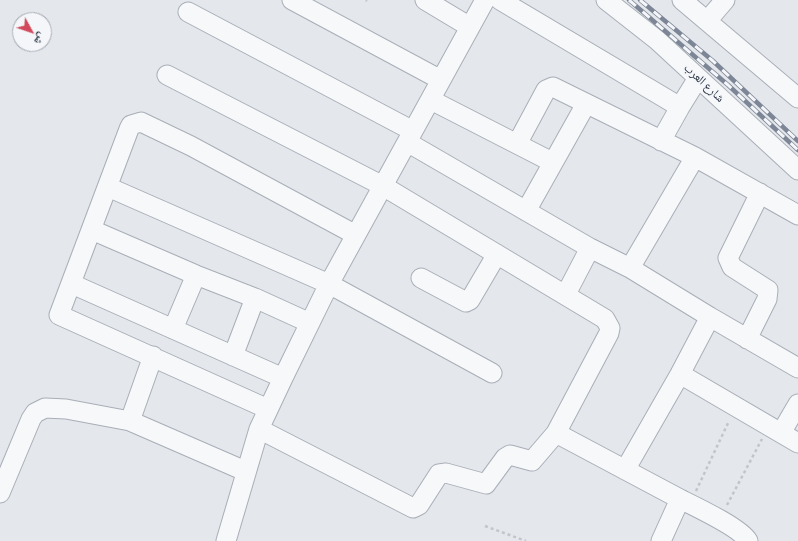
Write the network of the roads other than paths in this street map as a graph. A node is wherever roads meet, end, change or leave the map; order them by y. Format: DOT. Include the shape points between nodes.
graph roads {
  1 [pos="292,0"];
  2 [pos="425,0"];
  3 [pos="485,0"];
  4 [pos="500,0"];
  5 [pos="606,0"];
  6 [pos="682,0"];
  7 [pos="725,0"];
  8 [pos="188,12"];
  9 [pos="707,21"];
  10 [pos="470,27"];
  11 [pos="166,75"];
  12 [pos="698,78"];
  13 [pos="441,80"];
  14 [pos="798,98"];
  15 [pos="431,100"];
  16 [pos="586,104"];
  17 [pos="680,106"];
  18 [pos="410,136"];
  19 [pos="660,141"];
  20 [pos="517,144"];
  21 [pos="694,157"];
  22 [pos="552,162"];
  23 [pos="798,170"];
  24 [pos="383,186"];
  25 [pos="108,187"];
  26 [pos="760,193"];
  27 [pos="526,211"];
  28 [pos="798,214"];
  29 [pos="92,230"];
  30 [pos="356,235"];
  31 [pos="590,248"];
  32 [pos="497,254"];
  33 [pos="630,268"];
  34 [pos="196,275"];
  35 [pos="421,278"];
  36 [pos="72,284"];
  37 [pos="329,284"];
  38 [pos="566,294"];
  39 [pos="255,298"];
  40 [pos="710,317"];
  41 [pos="310,323"];
  42 [pos="173,329"];
  43 [pos="747,339"];
  44 [pos="153,356"];
  45 [pos="233,356"];
  46 [pos="798,368"];
  47 [pos="492,373"];
  48 [pos="680,374"];
  49 [pos="282,378"];
  50 [pos="798,404"];
  51 [pos="268,409"];
  52 [pos="130,421"];
  53 [pos="260,429"];
  54 [pos="775,430"];
  55 [pos="556,433"];
  56 [pos="798,443"];
  57 [pos="625,470"];
  58 [pos="245,471"];
  59 [pos="0,492"];
  60 [pos="685,502"];
  61 [pos="226,541"];
  62 [pos="661,541"];
  63 [pos="748,541"];
  1 -- 13 [label="street"];
  2 -- 10 [label="street"];
  3 -- 10 [label="street"];
  4 -- 17 [label="street"];
  5 -- 12 [label="street, شارع العرب" via="657,40"];
  6 -- 9 [label="street"];
  7 -- 9 [label="street"];
  8 -- 18 [label="street"];
  9 -- 14 [label="street"];
  10 -- 13 [label="street"];
  11 -- 24 [label="street"];
  12 -- 17 [label="street"];
  12 -- 23 [label="street, شارع العرب"];
  13 -- 15 [label="street"];
  15 -- 18 [label="street"];
  15 -- 20 [label="street"];
  16 -- 19 [label="street"];
  16 -- 20 [label="street" via="553,87 548,88"];
  16 -- 22 [label="street"];
  17 -- 19 [label="street"];
  18 -- 24 [label="street"];
  18 -- 27 [label="street"];
  19 -- 21 [label="street"];
  20 -- 22 [label="street"];
  21 -- 26 [label="street"];
  21 -- 33 [label="street"];
  22 -- 27 [label="street"];
  24 -- 30 [label="street"];
  24 -- 32 [label="street"];
  25 -- 29 [label="street"];
  25 -- 30 [label="street" via="131,125 141,122 191,146"];
  25 -- 37 [label="street"];
  26 -- 28 [label="street"];
  26 -- 43 [label="street" via="728,258 732,267 768,290 767,299"];
  27 -- 31 [label="street"];
  29 -- 34 [label="street"];
  29 -- 36 [label="street"];
  30 -- 37 [label="street"];
  31 -- 33 [label="street"];
  31 -- 38 [label="street"];
  32 -- 35 [label="street" via="470,300 466,302"];
  32 -- 38 [label="street"];
  33 -- 40 [label="street"];
  34 -- 39 [label="street"];
  34 -- 42 [label="street"];
  36 -- 42 [label="street"];
  36 -- 44 [label="street" via="59,314 61,317"];
  37 -- 41 [label="street"];
  37 -- 47 [label="street"];
  38 -- 55 [label="street" via="605,319 610,328"];
  39 -- 41 [label="street"];
  39 -- 45 [label="street"];
  40 -- 43 [label="street"];
  40 -- 48 [label="street"];
  41 -- 49 [label="street"];
  42 -- 45 [label="street"];
  43 -- 46 [label="street"];
  44 -- 51 [label="street"];
  44 -- 52 [label="street"];
  45 -- 49 [label="street"];
  48 -- 54 [label="street"];
  48 -- 57 [label="street"];
  49 -- 51 [label="street"];
  50 -- 54 [label="street"];
  51 -- 53 [label="street"];
  52 -- 58 [label="street"];
  52 -- 59 [label="street" via="66,409 41,409 31,419"];
  53 -- 55 [label="street" via="413,508 419,505 442,472 486,484 505,458 510,455 532,461"];
  53 -- 58 [label="street"];
  54 -- 56 [label="street"];
  55 -- 57 [label="street"];
  57 -- 60 [label="street"];
  58 -- 61 [label="street"];
  60 -- 62 [label="street"];
  60 -- 63 [label="street" via="745,536"];
}
